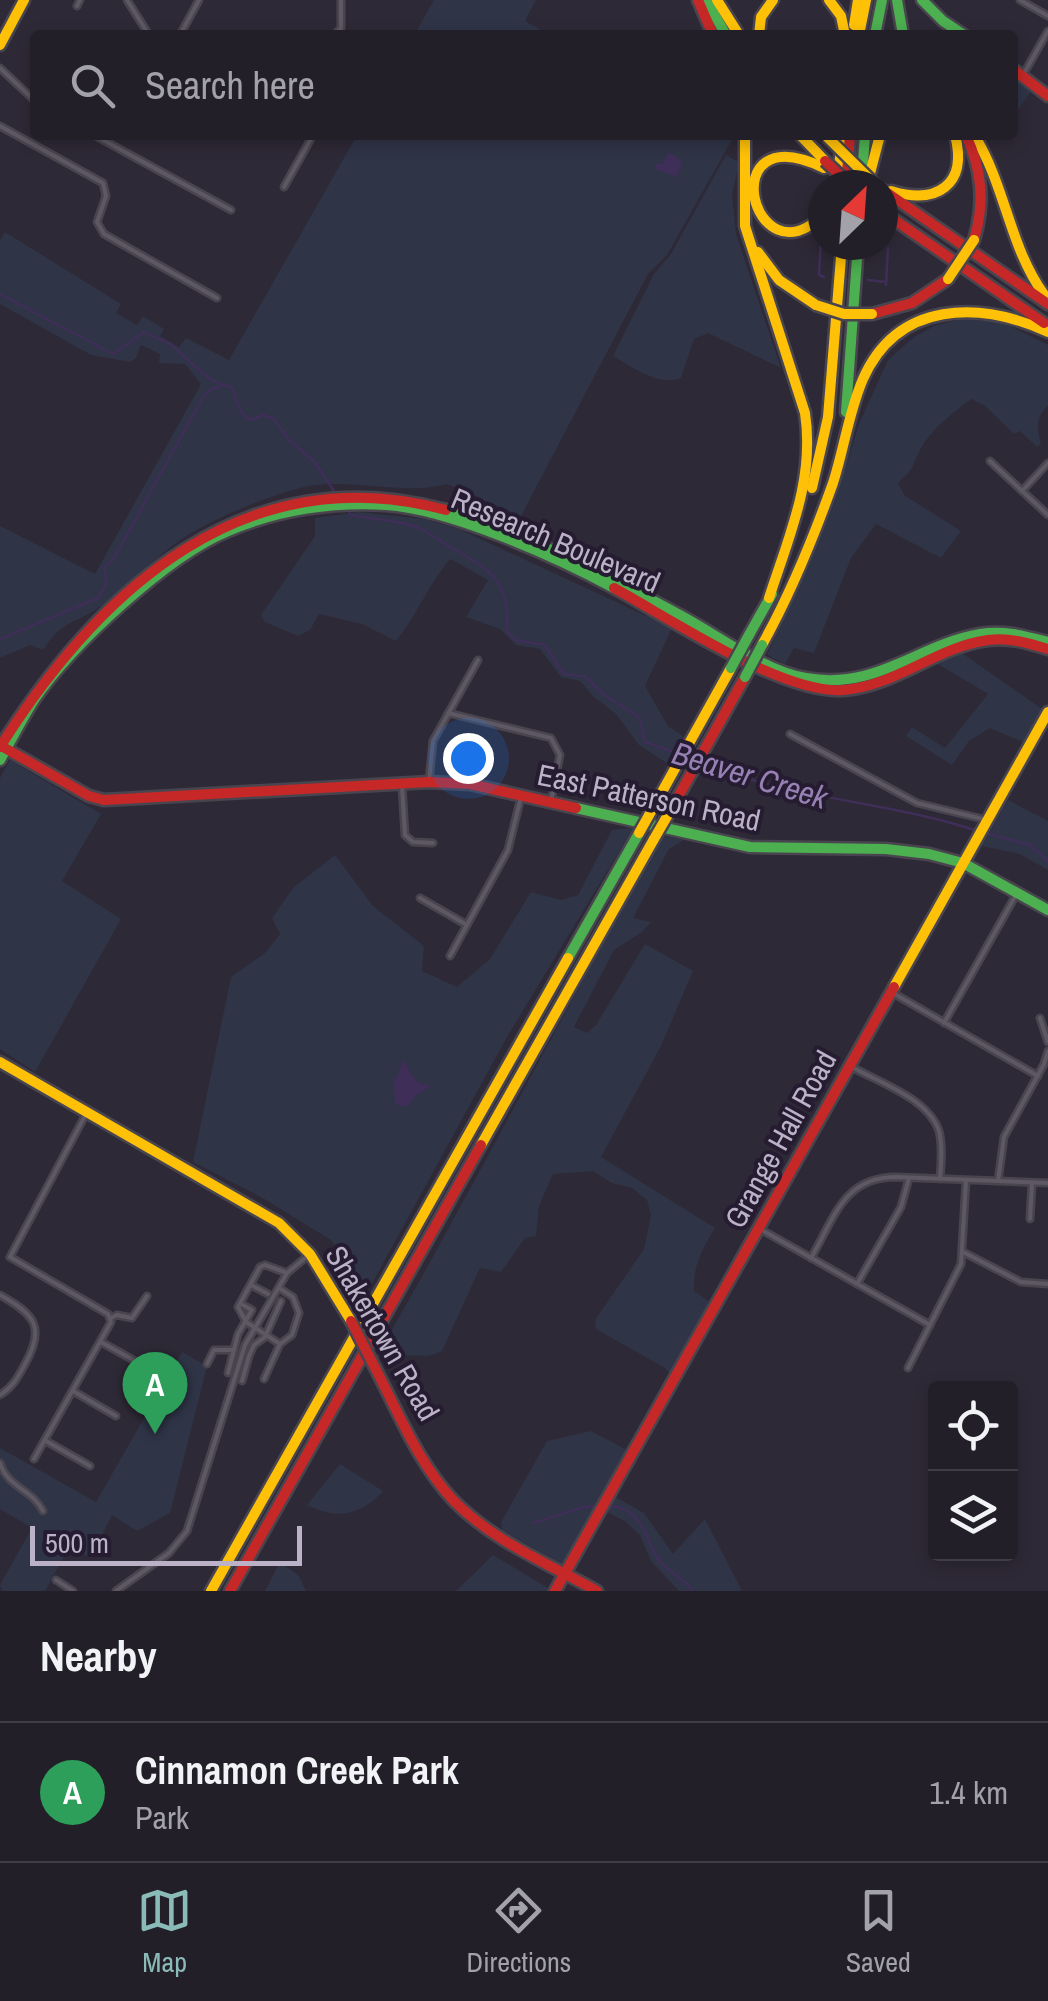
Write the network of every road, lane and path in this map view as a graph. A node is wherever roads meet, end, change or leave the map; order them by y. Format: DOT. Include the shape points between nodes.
graph roads {
  1 [pos="24,0"];
  2 [pos="80,0"];
  3 [pos="127,0"];
  4 [pos="198,0"];
  5 [pos="342,0"];
  6 [pos="698,0"];
  7 [pos="706,0"];
  8 [pos="720,0"];
  9 [pos="774,0"];
  10 [pos="829,0"];
  11 [pos="858,0"];
  12 [pos="866,0"];
  13 [pos="882,0"];
  14 [pos="897,0"];
  15 [pos="922,0"];
  16 [pos="940,0"];
  17 [pos="1020,0"];
  18 [pos="77,6"];
  19 [pos="933,13"];
  20 [pos="1048,16"];
  21 [pos="341,28"];
  22 [pos="146,30"];
  23 [pos="183,30"];
  24 [pos="712,30"];
  25 [pos="723,30"];
  26 [pos="739,30"];
  27 [pos="760,30"];
  28 [pos="844,30"];
  29 [pos="856,30"];
  30 [pos="857,30"];
  31 [pos="876,30"];
  32 [pos="902,30"];
  33 [pos="957,30"];
  34 [pos="1048,31"];
  35 [pos="2,37"];
  36 [pos="0,68"];
  37 [pos="1018,72"];
  38 [pos="30,96"];
  39 [pos="1048,96"];
  40 [pos="0,126"];
  41 [pos="103,140"];
  42 [pos="310,140"];
  43 [pos="746,140"];
  44 [pos="804,140"];
  45 [pos="827,140"];
  46 [pos="827,140"];
  47 [pos="845,140"];
  48 [pos="865,140"];
  49 [pos="878,140"];
  50 [pos="956,140"];
  51 [pos="968,140"];
  52 [pos="977,140"];
  53 [pos="824,164"];
  54 [pos="830,170"];
  55 [pos="844,170"];
  56 [pos="858,170"];
  57 [pos="859,170"];
  58 [pos="872,170"];
  59 [pos="875,170"];
  60 [pos="284,187"];
  61 [pos="898,193"];
  62 [pos="743,196"];
  63 [pos="898,202"];
  64 [pos="232,210"];
  65 [pos="898,223"];
  66 [pos="808,227"];
  67 [pos="838,260"];
  68 [pos="857,260"];
  69 [pos="218,298"];
  70 [pos="1048,304"];
  71 [pos="1048,328"];
  72 [pos="990,460"];
  73 [pos="1048,463"];
  74 [pos="831,484"];
  75 [pos="1022,490"];
  76 [pos="1048,515"];
  77 [pos="770,598"];
  78 [pos="1048,646"];
  79 [pos="478,660"];
  80 [pos="1048,712"];
  81 [pos="448,713"];
  82 [pos="790,734"];
  83 [pos="2,747"];
  84 [pos="0,760"];
  85 [pos="429,782"];
  86 [pos="402,784"];
  87 [pos="522,795"];
  88 [pos="552,801"];
  89 [pos="983,828"];
  90 [pos="433,843"];
  91 [pos="963,862"];
  92 [pos="1017,893"];
  93 [pos="420,898"];
  94 [pos="1048,910"];
  95 [pos="467,925"];
  96 [pos="450,956"];
  97 [pos="892,992"];
  98 [pos="1040,1018"];
  99 [pos="944,1023"];
  100 [pos="1048,1042"];
  101 [pos="1048,1050"];
  102 [pos="0,1062"];
  103 [pos="850,1066"];
  104 [pos="1038,1076"];
  105 [pos="88,1112"];
  106 [pos="910,1178"];
  107 [pos="940,1179"];
  108 [pos="966,1180"];
  109 [pos="998,1181"];
  110 [pos="1032,1183"];
  111 [pos="1048,1183"];
  112 [pos="1030,1219"];
  113 [pos="759,1228"];
  114 [pos="964,1252"];
  115 [pos="310,1254"];
  116 [pos="811,1258"];
  117 [pos="287,1272"];
  118 [pos="858,1284"];
  119 [pos="1047,1284"];
  120 [pos="250,1286"];
  121 [pos="280,1288"];
  122 [pos="1048,1292"];
  123 [pos="268,1294"];
  124 [pos="0,1295"];
  125 [pos="147,1296"];
  126 [pos="281,1300"];
  127 [pos="243,1304"];
  128 [pos="111,1318"];
  129 [pos="246,1322"];
  130 [pos="930,1325"];
  131 [pos="254,1329"];
  132 [pos="265,1337"];
  133 [pos="101,1342"];
  134 [pos="280,1344"];
  135 [pos="234,1350"];
  136 [pos="207,1364"];
  137 [pos="144,1366"];
  138 [pos="908,1368"];
  139 [pos="228,1373"];
  140 [pos="264,1378"];
  141 [pos="242,1381"];
  142 [pos="74,1391"];
  143 [pos="0,1395"];
  144 [pos="116,1416"];
  145 [pos="45,1440"];
  146 [pos="34,1459"];
  147 [pos="0,1463"];
  148 [pos="90,1466"];
  149 [pos="43,1510"];
  150 [pos="565,1572"];
  151 [pos="56,1580"];
  152 [pos="124,1589"];
  153 [pos="73,1591"];
  154 [pos="116,1591"];
  155 [pos="212,1591"];
  156 [pos="230,1591"];
  157 [pos="554,1591"];
  158 [pos="597,1591"];
  1 -- 35 [label="main road"];
  2 -- 18 [label="street"];
  3 -- 22 [label="street"];
  4 -- 23 [label="street"];
  5 -- 21 [label="street"];
  6 -- 24 [label="main road"];
  7 -- 25 [label="main road"];
  8 -- 26 [label="main road"];
  9 -- 27 [label="main road"];
  10 -- 28 [label="main road"];
  11 -- 29 [label="main road"];
  12 -- 30 [label="main road"];
  13 -- 31 [label="main road"];
  14 -- 32 [label="main road"];
  15 -- 19 [label="main road"];
  16 -- 19 [label="street"];
  17 -- 20 [label="street"];
  19 -- 33 [label="main road"];
  34 -- 37 [label="street"];
  36 -- 38 [label="street"];
  37 -- 39 [label="main road"];
  40 -- 69 [label="street" via="103,183 97,222 104,234"];
  41 -- 64 [label="street"];
  42 -- 60 [label="street"];
  43 -- 62 [label="main road"];
  44 -- 53 [label="main road"];
  45 -- 56 [label="main road, bridge"];
  46 -- 57 [label="main road, bridge"];
  47 -- 55 [label="main road"];
  48 -- 58 [label="main road"];
  49 -- 59 [label="main road"];
  50 -- 61 [label="main road" via="958,165 941,191 918,199"];
  51 -- 62 [label="main road, bridge" via="982,186 981,212 964,259 912,303 872,314 844,314 786,287 748,229"];
  52 -- 70 [label="main road" via="1024,266"];
  53 -- 54 [label="main road, bridge"];
  53 -- 66 [label="main road" via="799,154 776,156 759,169 751,191 758,214 775,228"];
  62 -- 77 [label="main road" via="746,231 810,444 805,486"];
  63 -- 70 [label="main road"];
  65 -- 71 [label="main road"];
  67 -- 77 [label="main road" via="828,417 806,508"];
  68 -- 74 [label="main road" via="848,400"];
  71 -- 74 [label="main road" via="973,309 930,316 900,333 862,380"];
  72 -- 75 [label="street"];
  73 -- 75 [label="street"];
  74 -- 156 [label="main road, bridge" via="802,568 746,677"];
  75 -- 76 [label="street"];
  77 -- 155 [label="main road, bridge"];
  78 -- 83 [label="main road, Research Boulevard" via="1006,632 972,634 868,678 824,683 778,669 630,588 476,519 417,502 291,503 211,532 160,565 56,660"];
  79 -- 81 [label="street"];
  80 -- 89 [label="main road, Grange Hall Road"];
  81 -- 85 [label="street" via="432,746"];
  81 -- 88 [label="street" via="551,738 560,755"];
  82 -- 89 [label="street" via="917,803"];
  83 -- 84 [label="main road, Research Boulevard"];
  83 -- 86 [label="main road, East Patterson Road" via="104,800"];
  85 -- 86 [label="main road, East Patterson Road"];
  85 -- 87 [label="main road, East Patterson Road"];
  86 -- 90 [label="street" via="405,835"];
  87 -- 88 [label="main road, East Patterson Road"];
  87 -- 95 [label="street" via="508,850"];
  88 -- 91 [label="main road, East Patterson Road" via="750,847 886,849"];
  89 -- 91 [label="main road, Grange Hall Road"];
  91 -- 92 [label="main road, East Patterson Road"];
  91 -- 97 [label="main road, Grange Hall Road"];
  92 -- 94 [label="main road, East Patterson Road"];
  92 -- 99 [label="street"];
  93 -- 95 [label="street"];
  95 -- 96 [label="street"];
  97 -- 99 [label="street"];
  97 -- 103 [label="main road, Grange Hall Road"];
  98 -- 100 [label="street"];
  99 -- 104 [label="street"];
  101 -- 104 [label="street"];
  102 -- 105 [label="main road, Shakertown Road"];
  103 -- 107 [label="street" via="931,1117 940,1140"];
  103 -- 113 [label="main road, Grange Hall Road"];
  104 -- 109 [label="street" via="1004,1137"];
  105 -- 115 [label="main road, Shakertown Road" via="275,1220"];
  105 -- 128 [label="street" via="10,1254"];
  106 -- 107 [label="street"];
  106 -- 116 [label="street" via="876,1178 856,1187"];
  106 -- 118 [label="street"];
  107 -- 108 [label="street"];
  108 -- 109 [label="street"];
  108 -- 114 [label="street"];
  109 -- 110 [label="street"];
  110 -- 111 [label="street"];
  110 -- 112 [label="street"];
  113 -- 116 [label="street"];
  113 -- 150 [label="main road, Grange Hall Road"];
  114 -- 119 [label="street" via="1021,1282"];
  114 -- 130 [label="street"];
  115 -- 117 [label="street"];
  115 -- 150 [label="main road, Shakertown Road, bridge" via="450,1497 474,1519"];
  116 -- 118 [label="street"];
  117 -- 120 [label="street" via="265,1265"];
  117 -- 121 [label="street"];
  118 -- 130 [label="street"];
  119 -- 122 [label="street"];
  120 -- 123 [label="street"];
  120 -- 129 [label="street" via="238,1308"];
  121 -- 131 [label="street"];
  121 -- 134 [label="street" via="297,1303 298,1323"];
  124 -- 143 [label="street" via="28,1312 36,1336 14,1383"];
  125 -- 128 [label="street" via="132,1318"];
  126 -- 132 [label="street"];
  127 -- 129 [label="street" via="252,1310"];
  128 -- 133 [label="street"];
  129 -- 131 [label="street"];
  129 -- 135 [label="street"];
  130 -- 138 [label="street"];
  131 -- 132 [label="street"];
  131 -- 152 [label="street" via="190,1526 169,1553"];
  132 -- 134 [label="street"];
  132 -- 141 [label="street" via="254,1345"];
  133 -- 137 [label="street"];
  133 -- 142 [label="street"];
  134 -- 140 [label="street"];
  135 -- 136 [label="street" via="214,1350"];
  135 -- 139 [label="street"];
  142 -- 144 [label="street"];
  142 -- 145 [label="street"];
  145 -- 146 [label="street"];
  145 -- 148 [label="street"];
  147 -- 149 [label="street" via="5,1477"];
  150 -- 157 [label="main road, Grange Hall Road"];
  150 -- 158 [label="main road, Shakertown Road"];
  151 -- 153 [label="street"];
  152 -- 154 [label="street"];
}
